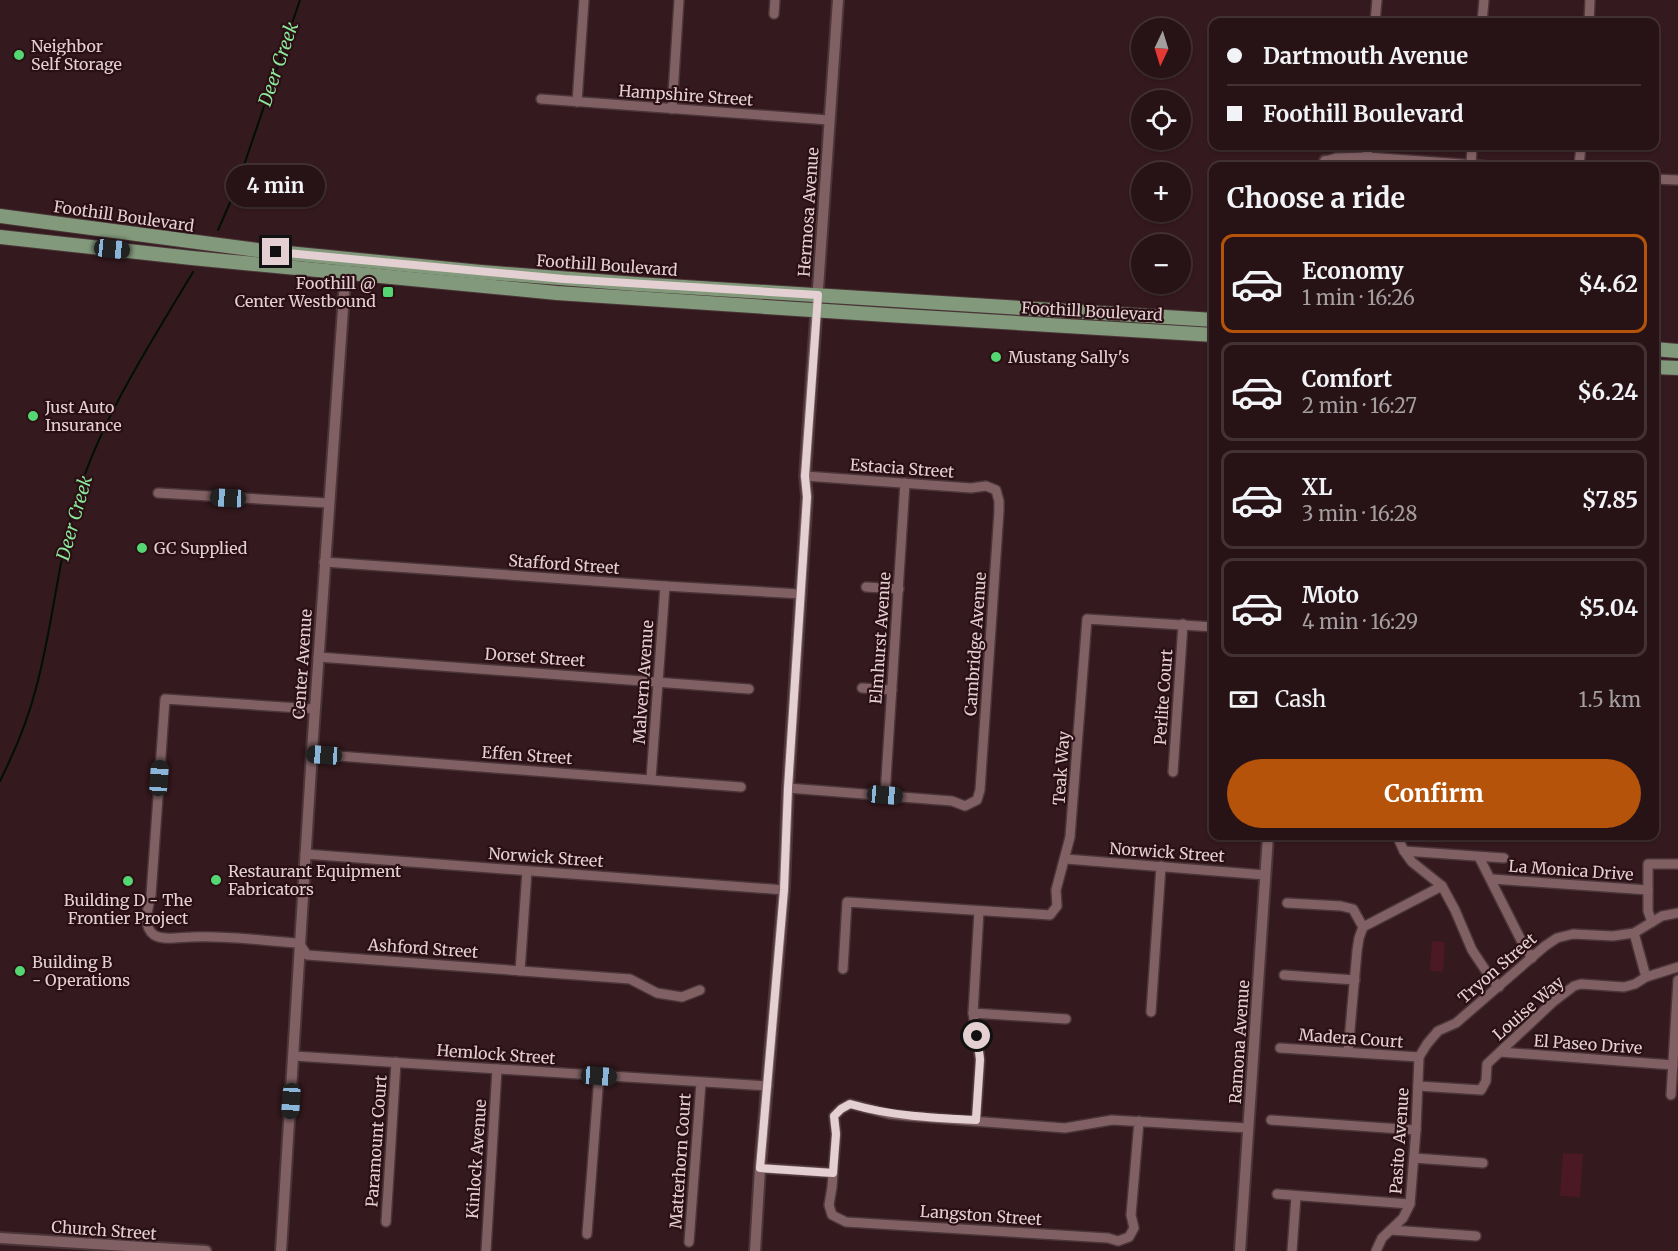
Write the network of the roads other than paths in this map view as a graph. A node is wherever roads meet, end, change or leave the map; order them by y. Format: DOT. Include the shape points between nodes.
graph roads {
  1 [pos="584,0"];
  2 [pos="679,0"];
  3 [pos="775,0"];
  4 [pos="838,0"];
  5 [pos="1377,0"];
  6 [pos="1484,0"];
  7 [pos="1590,0"];
  8 [pos="774,14"];
  9 [pos="1375,18"];
  10 [pos="1482,18"];
  11 [pos="1588,18"];
  12 [pos="541,99"];
  13 [pos="577,102"];
  14 [pos="672,109"];
  15 [pos="829,120"];
  16 [pos="1368,150"];
  17 [pos="1367,158"];
  18 [pos="1328,162"];
  19 [pos="1426,162"];
  20 [pos="1659,179"];
  21 [pos="1678,180"];
  22 [pos="0,216"];
  23 [pos="0,237"];
  24 [pos="346,266"];
  25 [pos="818,295"];
  26 [pos="817,310"];
  27 [pos="1209,320"];
  28 [pos="1209,335"];
  29 [pos="1659,349"];
  30 [pos="1678,351"];
  31 [pos="1659,367"];
  32 [pos="1678,368"];
  33 [pos="805,476"];
  34 [pos="905,483"];
  35 [pos="996,490"];
  36 [pos="158,494"];
  37 [pos="328,503"];
  38 [pos="324,562"];
  39 [pos="665,586"];
  40 [pos="866,587"];
  41 [pos="899,589"];
  42 [pos="801,594"];
  43 [pos="1183,624"];
  44 [pos="1209,627"];
  45 [pos="318,657"];
  46 [pos="658,681"];
  47 [pos="862,688"];
  48 [pos="749,689"];
  49 [pos="892,690"];
  50 [pos="314,709"];
  51 [pos="312,754"];
  52 [pos="1173,772"];
  53 [pos="651,780"];
  54 [pos="741,787"];
  55 [pos="788,788"];
  56 [pos="885,795"];
  57 [pos="1268,840"];
  58 [pos="1399,840"];
  59 [pos="1404,851"];
  60 [pos="305,854"];
  61 [pos="1479,856"];
  62 [pos="1504,858"];
  63 [pos="1066,860"];
  64 [pos="1678,864"];
  65 [pos="1161,866"];
  66 [pos="527,871"];
  67 [pos="1265,875"];
  68 [pos="1492,879"];
  69 [pos="1442,886"];
  70 [pos="784,890"];
  71 [pos="1648,890"];
  72 [pos="1287,903"];
  73 [pos="979,911"];
  74 [pos="1678,913"];
  75 [pos="1652,922"];
  76 [pos="1363,927"];
  77 [pos="1634,933"];
  78 [pos="299,943"];
  79 [pos="1532,958"];
  80 [pos="1678,967"];
  81 [pos="843,969"];
  82 [pos="520,971"];
  83 [pos="1284,975"];
  84 [pos="1646,977"];
  85 [pos="1355,980"];
  86 [pos="1678,980"];
  87 [pos="1499,987"];
  88 [pos="700,990"];
  89 [pos="1151,1012"];
  90 [pos="973,1013"];
  91 [pos="1066,1019"];
  92 [pos="1280,1048"];
  93 [pos="1348,1052"];
  94 [pos="1500,1052"];
  95 [pos="294,1056"];
  96 [pos="1419,1057"];
  97 [pos="396,1062"];
  98 [pos="1673,1065"];
  99 [pos="497,1069"];
  100 [pos="599,1076"];
  101 [pos="701,1083"];
  102 [pos="768,1086"];
  103 [pos="1418,1086"];
  104 [pos="1671,1095"];
  105 [pos="976,1120"];
  106 [pos="1271,1120"];
  107 [pos="1139,1121"];
  108 [pos="1248,1128"];
  109 [pos="1416,1130"];
  110 [pos="1414,1158"];
  111 [pos="1483,1163"];
  112 [pos="760,1168"];
  113 [pos="833,1173"];
  114 [pos="1277,1194"];
  115 [pos="1296,1196"];
  116 [pos="1410,1204"];
  117 [pos="386,1222"];
  118 [pos="1391,1230"];
  119 [pos="587,1234"];
  120 [pos="1476,1236"];
  121 [pos="0,1238"];
  122 [pos="689,1242"];
  123 [pos="90,1248"];
  124 [pos="206,1251"];
  125 [pos="281,1251"];
  126 [pos="486,1251"];
  127 [pos="754,1251"];
  128 [pos="1240,1251"];
  129 [pos="1292,1251"];
  130 [pos="1376,1251"];
  1 -- 13 [label="street"];
  2 -- 14 [label="street"];
  3 -- 8 [label="street"];
  4 -- 15 [label="street, Hermosa Avenue"];
  5 -- 9 [label="street"];
  6 -- 10 [label="street"];
  7 -- 11 [label="street"];
  12 -- 13 [label="street, Hampshire Street"];
  13 -- 14 [label="street, Hampshire Street"];
  14 -- 15 [label="street, Hampshire Street"];
  15 -- 25 [label="street, Hermosa Avenue"];
  16 -- 17 [label="street"];
  17 -- 18 [label="street" via="1336,158"];
  17 -- 19 [label="street"];
  20 -- 21 [label="street"];
  22 -- 24 [label="main road, Foothill Boulevard" via="257,250"];
  23 -- 24 [label="main road, Foothill Boulevard"];
  24 -- 25 [label="main road, Foothill Boulevard"];
  24 -- 26 [label="main road, Foothill Boulevard" via="557,293"];
  24 -- 37 [label="street, Center Avenue"];
  25 -- 26 [label="street, Hermosa Avenue"];
  25 -- 27 [label="main road, Foothill Boulevard"];
  26 -- 28 [label="main road, Foothill Boulevard"];
  26 -- 33 [label="street, Hermosa Avenue"];
  29 -- 30 [label="main road"];
  31 -- 32 [label="main road"];
  33 -- 34 [label="street, Estacia Street"];
  33 -- 42 [label="street, Hermosa Avenue"];
  34 -- 35 [label="street, Estacia Street" via="986,486"];
  34 -- 41 [label="street, Elmhurst Avenue"];
  35 -- 56 [label="street, Cambridge Avenue" via="999,512 977,800 965,806 952,801"];
  36 -- 37 [label="street"];
  37 -- 38 [label="street, Center Avenue"];
  38 -- 39 [label="street, Stafford Street"];
  38 -- 45 [label="street, Center Avenue"];
  39 -- 42 [label="street, Stafford Street"];
  39 -- 46 [label="street, Malvern Avenue"];
  40 -- 41 [label="street"];
  41 -- 49 [label="street, Elmhurst Avenue"];
  42 -- 55 [label="street, Hermosa Avenue"];
  43 -- 44 [label="street"];
  43 -- 52 [label="street, Perlite Court"];
  43 -- 63 [label="street, Teak Way" via="1087,619"];
  45 -- 46 [label="street, Dorset Street"];
  45 -- 50 [label="street, Center Avenue"];
  46 -- 48 [label="street, Dorset Street"];
  46 -- 53 [label="street, Malvern Avenue"];
  47 -- 49 [label="street"];
  49 -- 56 [label="street, Elmhurst Avenue"];
  50 -- 51 [label="street, Center Avenue"];
  50 -- 78 [label="street, Ashford Street" via="165,699 147,913 148,928 164,938 200,936"];
  51 -- 53 [label="street, Effen Street"];
  51 -- 60 [label="street, Center Avenue"];
  53 -- 54 [label="street, Effen Street"];
  55 -- 56 [label="street"];
  55 -- 70 [label="street, Hermosa Avenue"];
  57 -- 67 [label="street, Ramona Avenue"];
  58 -- 59 [label="street"];
  59 -- 61 [label="street"];
  59 -- 69 [label="street"];
  60 -- 66 [label="street, Norwick Street"];
  60 -- 78 [label="street, Center Avenue"];
  61 -- 62 [label="street"];
  61 -- 68 [label="street"];
  63 -- 65 [label="street, Norwick Street"];
  63 -- 73 [label="street, Teak Way" via="1056,890 1057,906 1050,915"];
  64 -- 71 [label="street" via="1648,864"];
  65 -- 67 [label="street, Norwick Street"];
  65 -- 89 [label="street"];
  66 -- 70 [label="street, Norwick Street"];
  66 -- 82 [label="street"];
  67 -- 108 [label="street, Ramona Avenue"];
  68 -- 71 [label="street, La Monica Drive"];
  68 -- 79 [label="street"];
  69 -- 76 [label="street"];
  69 -- 87 [label="street" via="1472,950"];
  70 -- 102 [label="street, Hermosa Avenue"];
  71 -- 75 [label="street"];
  72 -- 76 [label="street" via="1353,909"];
  73 -- 81 [label="street" via="847,902"];
  73 -- 90 [label="street"];
  74 -- 75 [label="street, Tryon Street"];
  75 -- 77 [label="street, Tryon Street"];
  76 -- 85 [label="street"];
  77 -- 79 [label="street, Tryon Street" via="1573,934 1557,938"];
  77 -- 84 [label="street"];
  78 -- 82 [label="street, Ashford Street" via="307,955"];
  78 -- 95 [label="street, Center Avenue"];
  79 -- 87 [label="street, Tryon Street"];
  80 -- 84 [label="street, Louise Way"];
  82 -- 88 [label="street, Ashford Street" via="630,979 657,993 682,997"];
  83 -- 85 [label="street"];
  84 -- 94 [label="street, Louise Way" via="1624,987 1574,986"];
  85 -- 93 [label="street"];
  86 -- 98 [label="street"];
  87 -- 96 [label="street, Tryon Street" via="1456,1023 1438,1031"];
  90 -- 91 [label="street"];
  90 -- 105 [label="street" via="980,1059"];
  92 -- 93 [label="street, Madera Court"];
  93 -- 96 [label="street, Madera Court"];
  94 -- 98 [label="street, El Paseo Drive"];
  94 -- 103 [label="street, Louise Way" via="1487,1064 1481,1090"];
  95 -- 97 [label="street, Hemlock Street"];
  95 -- 125 [label="street, Center Avenue"];
  96 -- 103 [label="street, Pasito Avenue"];
  97 -- 99 [label="street, Hemlock Street"];
  97 -- 117 [label="street, Paramount Court"];
  98 -- 104 [label="street"];
  99 -- 100 [label="street, Hemlock Street"];
  99 -- 126 [label="street, Kinlock Avenue"];
  100 -- 101 [label="street, Hemlock Street"];
  100 -- 119 [label="street"];
  101 -- 102 [label="street, Hemlock Street"];
  101 -- 122 [label="street, Matterhorn Court"];
  102 -- 112 [label="street, Hermosa Avenue"];
  103 -- 109 [label="street, Pasito Avenue"];
  105 -- 107 [label="street" via="1065,1128 1112,1120"];
  105 -- 113 [label="street" via="889,1114 850,1104 834,1116"];
  106 -- 109 [label="street"];
  107 -- 108 [label="street"];
  107 -- 113 [label="street, Langston Street" via="1131,1215 1134,1228 1129,1237 1118,1241 846,1222 832,1215 828,1205"];
  108 -- 128 [label="street, Ramona Avenue"];
  109 -- 110 [label="street, Pasito Avenue"];
  110 -- 111 [label="street"];
  110 -- 116 [label="street, Pasito Avenue"];
  112 -- 113 [label="street"];
  112 -- 127 [label="street, Hermosa Avenue"];
  114 -- 115 [label="street"];
  115 -- 116 [label="street"];
  115 -- 129 [label="street"];
  116 -- 118 [label="street, Pasito Avenue"];
  118 -- 120 [label="street"];
  118 -- 130 [label="street, Pasito Avenue"];
  121 -- 123 [label="street, Church Street"];
  123 -- 124 [label="street, Church Street"];
}
